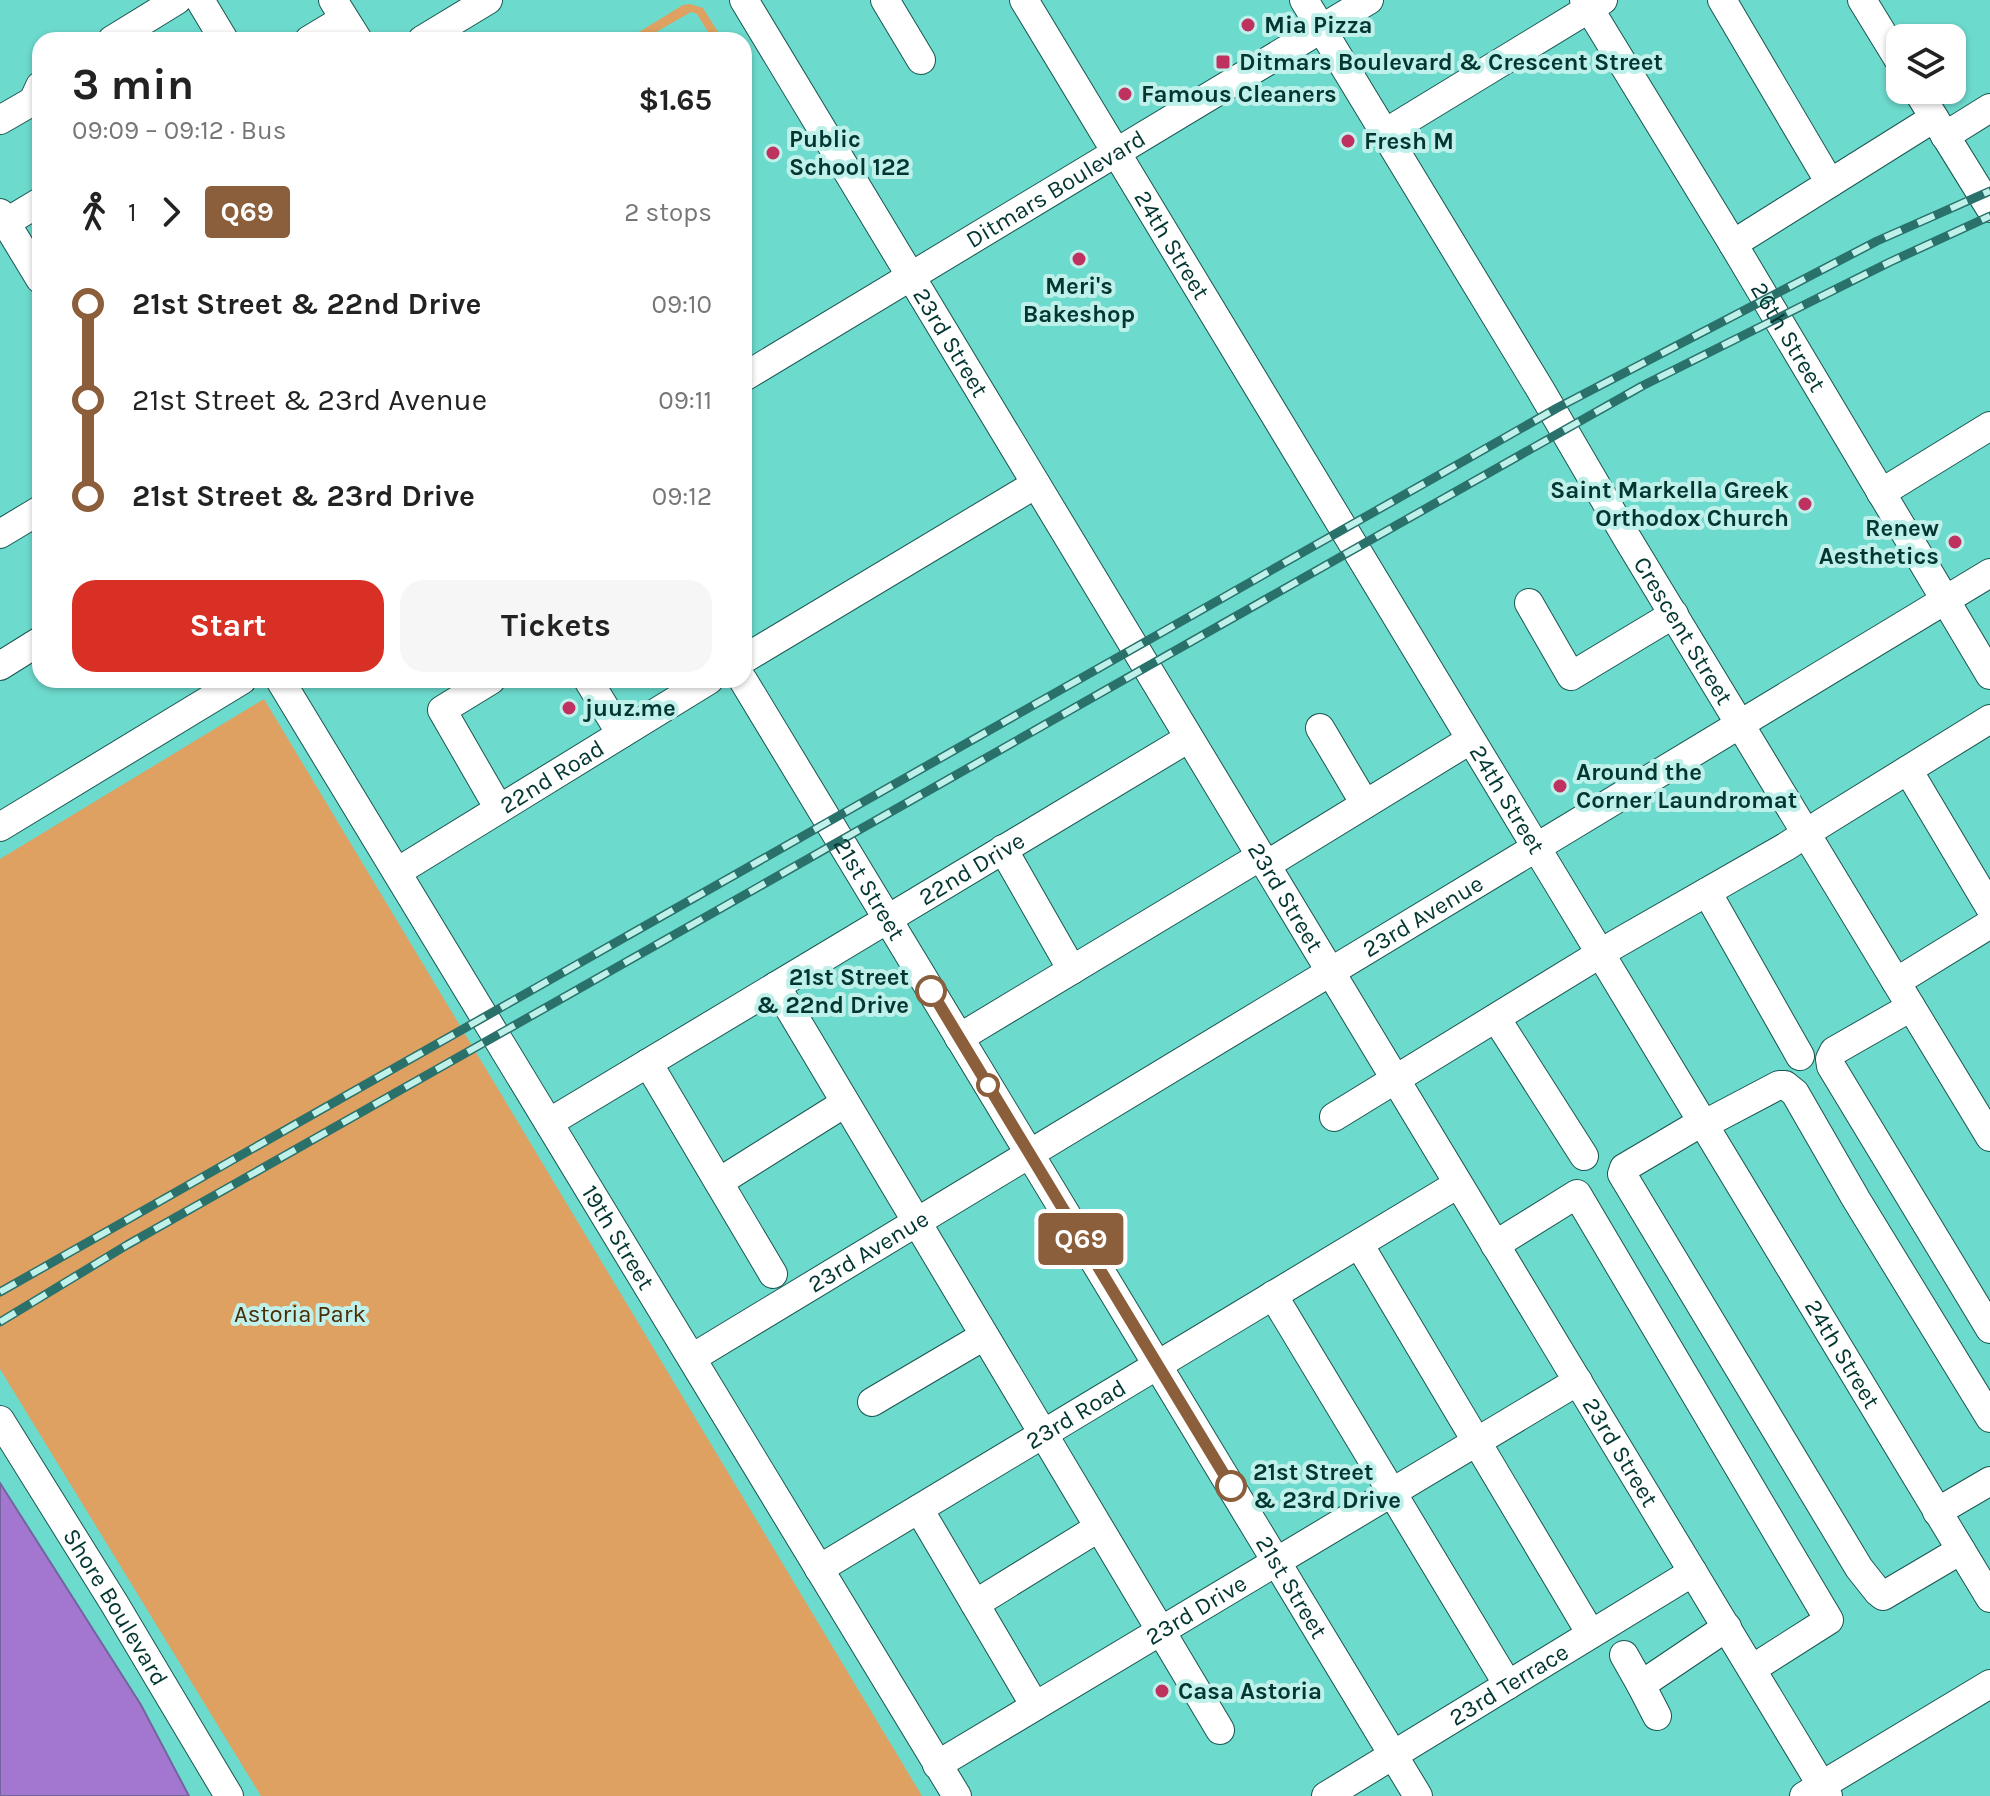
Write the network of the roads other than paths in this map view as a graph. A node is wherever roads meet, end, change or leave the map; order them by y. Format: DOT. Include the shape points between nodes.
graph roads {
  1 [pos="177,0"];
  2 [pos="200,0"];
  3 [pos="488,0"];
  4 [pos="744,0"];
  5 [pos="885,0"];
  6 [pos="1024,0"];
  7 [pos="1304,0"];
  8 [pos="1369,0"];
  9 [pos="1722,0"];
  10 [pos="1862,0"];
  11 [pos="1593,3"];
  12 [pos="345,20"];
  13 [pos="1322,28"];
  14 [pos="125,32"];
  15 [pos="219,32"];
  16 [pos="323,32"];
  17 [pos="435,32"];
  18 [pos="1886,39"];
  19 [pos="921,60"];
  20 [pos="32,102"];
  21 [pos="1926,104"];
  22 [pos="1990,108"];
  23 [pos="0,120"];
  24 [pos="1940,127"];
  25 [pos="1385,133"];
  26 [pos="1117,154"];
  27 [pos="1830,183"];
  28 [pos="32,206"];
  29 [pos="1990,208"];
  30 [pos="2,220"];
  31 [pos="1733,244"];
  32 [pos="32,267"];
  33 [pos="911,277"];
  34 [pos="752,372"];
  35 [pos="1990,426"];
  36 [pos="1036,484"];
  37 [pos="1881,493"];
  38 [pos="32,515"];
  39 [pos="0,534"];
  40 [pos="1990,573"];
  41 [pos="1945,600"];
  42 [pos="1529,603"];
  43 [pos="1674,614"];
  44 [pos="32,646"];
  45 [pos="752,654"];
  46 [pos="0,666"];
  47 [pos="1990,675"];
  48 [pos="229,688"];
  49 [pos="285,688"];
  50 [pos="478,688"];
  51 [pos="593,688"];
  52 [pos="696,688"];
  53 [pos="748,688"];
  54 [pos="1990,719"];
  55 [pos="1740,724"];
  56 [pos="1320,728"];
  57 [pos="621,734"];
  58 [pos="1189,738"];
  59 [pos="1470,740"];
  60 [pos="1908,770"];
  61 [pos="1365,804"];
  62 [pos="499,809"];
  63 [pos="0,827"];
  64 [pos="1806,833"];
  65 [pos="1535,847"];
  66 [pos="1003,849"];
  67 [pos="1263,860"];
  68 [pos="397,872"];
  69 [pos="1707,892"];
  70 [pos="1989,915"];
  71 [pos="887,918"];
  72 [pos="1600,954"];
  73 [pos="1072,970"];
  74 [pos="1330,972"];
  75 [pos="1896,982"];
  76 [pos="776,986"];
  77 [pos="1911,1007"];
  78 [pos="1496,1018"];
  79 [pos="959,1038"];
  80 [pos="1800,1056"];
  81 [pos="648,1063"];
  82 [pos="1395,1080"];
  83 [pos="845,1103"];
  84 [pos="1334,1117"];
  85 [pos="550,1122"];
  86 [pos="1702,1123"];
  87 [pos="1990,1137"];
  88 [pos="1029,1153"];
  89 [pos="1584,1156"];
  90 [pos="719,1182"];
  91 [pos="1458,1184"];
  92 [pos="916,1222"];
  93 [pos="1359,1244"];
  94 [pos="1495,1245"];
  95 [pos="773,1274"];
  96 [pos="1273,1295"];
  97 [pos="1990,1329"];
  98 [pos="984,1336"];
  99 [pos="692,1358"];
  100 [pos="1157,1365"];
  101 [pos="1578,1381"];
  102 [pos="872,1402"];
  103 [pos="1990,1418"];
  104 [pos="0,1420"];
  105 [pos="1043,1435"];
  106 [pos="1477,1442"];
  107 [pos="1990,1481"];
  108 [pos="1391,1493"];
  109 [pos="919,1509"];
  110 [pos="1937,1512"];
  111 [pos="1098,1528"];
  112 [pos="1975,1560"];
  113 [pos="1277,1562"];
  114 [pos="819,1569"];
  115 [pos="1693,1572"];
  116 [pos="1990,1598"];
  117 [pos="975,1604"];
  118 [pos="1727,1627"];
  119 [pos="1161,1631"];
  120 [pos="1591,1634"];
  121 [pos="1624,1655"];
  122 [pos="1752,1669"];
  123 [pos="1990,1684"];
  124 [pos="1508,1685"];
  125 [pos="1641,1685"];
  126 [pos="1035,1706"];
  127 [pos="1657,1716"];
  128 [pos="1220,1730"];
  129 [pos="1393,1755"];
  130 [pos="937,1765"];
  131 [pos="1818,1792"];
  132 [pos="229,1796"];
  133 [pos="957,1796"];
  134 [pos="1326,1796"];
  135 [pos="1418,1796"];
  1 -- 14 [label="street"];
  2 -- 15 [label="street"];
  3 -- 17 [label="street"];
  4 -- 33 [label="street, 23rd Street"];
  5 -- 19 [label="street"];
  6 -- 26 [label="street, 24th Street"];
  7 -- 13 [label="street, Crescent Street"];
  8 -- 13 [label="street, Ditmars Boulevard"];
  9 -- 27 [label="street"];
  10 -- 18 [label="street"];
  11 -- 25 [label="street"];
  11 -- 31 [label="street, 26th Street"];
  12 -- 16 [label="street"];
  13 -- 25 [label="street, Crescent Street"];
  13 -- 26 [label="street, Ditmars Boulevard"];
  20 -- 23 [label="street"];
  21 -- 24 [label="street"];
  22 -- 24 [label="street"];
  24 -- 27 [label="street"];
  24 -- 29 [label="street"];
  25 -- 43 [label="street, Crescent Street"];
  26 -- 33 [label="street, Ditmars Boulevard"];
  26 -- 59 [label="street, 24th Street"];
  27 -- 31 [label="street"];
  28 -- 30 [label="street"];
  30 -- 32 [label="street"];
  31 -- 37 [label="street, 26th Street"];
  33 -- 34 [label="street, Ditmars Boulevard"];
  33 -- 36 [label="street, 23rd Street"];
  35 -- 37 [label="street"];
  36 -- 45 [label="street"];
  36 -- 58 [label="street, 23rd Street"];
  37 -- 41 [label="street, 26th Street"];
  38 -- 39 [label="street"];
  40 -- 41 [label="street, 23rd Avenue"];
  41 -- 47 [label="street, 26th Street"];
  41 -- 55 [label="street, 23rd Avenue"];
  42 -- 43 [label="street" via="1571,676"];
  43 -- 55 [label="street, Crescent Street"];
  44 -- 46 [label="street"];
  48 -- 63 [label="street"];
  49 -- 68 [label="street, 19th Street"];
  50 -- 62 [label="street" via="442,710"];
  51 -- 57 [label="street"];
  52 -- 57 [label="street, 22nd Road"];
  53 -- 71 [label="street, 21st Street"];
  54 -- 60 [label="street"];
  55 -- 64 [label="street, Crescent Street"];
  55 -- 65 [label="street, 23rd Avenue"];
  56 -- 61 [label="street"];
  57 -- 62 [label="street, 22nd Road"];
  58 -- 66 [label="street, 22nd Drive"];
  58 -- 67 [label="street, 23rd Street"];
  59 -- 61 [label="street"];
  59 -- 65 [label="street, 24th Street"];
  60 -- 64 [label="street"];
  60 -- 70 [label="street"];
  61 -- 67 [label="street"];
  62 -- 68 [label="street, 22nd Road"];
  64 -- 69 [label="street"];
  64 -- 75 [label="street, Crescent Street"];
  65 -- 72 [label="street, 24th Street"];
  65 -- 74 [label="street, 23rd Avenue"];
  66 -- 71 [label="street, 22nd Drive"];
  66 -- 73 [label="street"];
  67 -- 73 [label="street"];
  67 -- 74 [label="street, 23rd Street"];
  68 -- 85 [label="street, 19th Street"];
  69 -- 72 [label="street"];
  69 -- 80 [label="street"];
  70 -- 75 [label="street"];
  71 -- 76 [label="street, 22nd Drive"];
  71 -- 79 [label="street, 21st Street"];
  72 -- 78 [label="street"];
  72 -- 86 [label="street, 24th Street"];
  73 -- 79 [label="street"];
  74 -- 82 [label="street, 23rd Street"];
  74 -- 88 [label="street, 23rd Avenue"];
  75 -- 77 [label="street, Crescent Street"];
  76 -- 81 [label="street, 22nd Drive"];
  76 -- 83 [label="street"];
  77 -- 87 [label="street, Crescent Street"];
  77 -- 97 [label="street" via="1834,1051 1831,1066"];
  78 -- 82 [label="street"];
  78 -- 89 [label="street"];
  79 -- 88 [label="street, 21st Street"];
  81 -- 85 [label="street, 22nd Drive"];
  81 -- 90 [label="street"];
  82 -- 84 [label="street"];
  82 -- 91 [label="street, 23rd Street"];
  83 -- 90 [label="street"];
  83 -- 92 [label="street"];
  85 -- 99 [label="street, 19th Street"];
  86 -- 103 [label="street" via="1779,1085 1795,1093"];
  86 -- 110 [label="street, 24th Street"];
  86 -- 112 [label="street" via="1622,1174 1859,1568 1883,1596"];
  88 -- 92 [label="street, 23rd Avenue"];
  88 -- 100 [label="street, 21st Street"];
  90 -- 95 [label="street"];
  91 -- 93 [label="street, 23rd Road"];
  91 -- 94 [label="street, 23rd Street"];
  92 -- 98 [label="street"];
  92 -- 99 [label="street, 23rd Avenue"];
  93 -- 96 [label="street, 23rd Road"];
  93 -- 106 [label="street"];
  94 -- 101 [label="street, 23rd Street"];
  94 -- 122 [label="street" via="1577,1194 1829,1620"];
  96 -- 100 [label="street, 23rd Road"];
  96 -- 108 [label="street"];
  98 -- 102 [label="street"];
  98 -- 105 [label="street"];
  99 -- 114 [label="street, 19th Street"];
  100 -- 105 [label="street, 23rd Road"];
  100 -- 113 [label="street, 21st Street"];
  101 -- 106 [label="street, 23rd Drive"];
  101 -- 115 [label="street, 23rd Street"];
  104 -- 132 [label="street, Shore Boulevard"];
  105 -- 109 [label="street, 23rd Road"];
  105 -- 111 [label="street"];
  106 -- 108 [label="street, 23rd Drive"];
  106 -- 120 [label="street"];
  107 -- 110 [label="street"];
  108 -- 113 [label="street, 23rd Drive"];
  108 -- 124 [label="street"];
  109 -- 114 [label="street, 23rd Road"];
  109 -- 117 [label="street"];
  110 -- 112 [label="street, 24th Street"];
  111 -- 117 [label="street"];
  111 -- 119 [label="street"];
  112 -- 116 [label="street, 24th Street"];
  113 -- 119 [label="street, 23rd Drive"];
  113 -- 129 [label="street, 21st Street"];
  114 -- 130 [label="street, 19th Street"];
  115 -- 118 [label="street, 23rd Street"];
  115 -- 120 [label="street, 23rd Terrace"];
  117 -- 126 [label="street"];
  118 -- 122 [label="street, 23rd Street"];
  118 -- 125 [label="street"];
  119 -- 126 [label="street, 23rd Drive"];
  119 -- 128 [label="street"];
  120 -- 124 [label="street, 23rd Terrace"];
  121 -- 125 [label="street"];
  122 -- 131 [label="street, 23rd Street"];
  123 -- 131 [label="street"];
  124 -- 129 [label="street, 23rd Terrace"];
  125 -- 127 [label="street"];
  126 -- 130 [label="street, 23rd Drive"];
  129 -- 134 [label="street, 23rd Terrace"];
  129 -- 135 [label="street, 21st Street"];
  130 -- 133 [label="street, 19th Street"];
}
